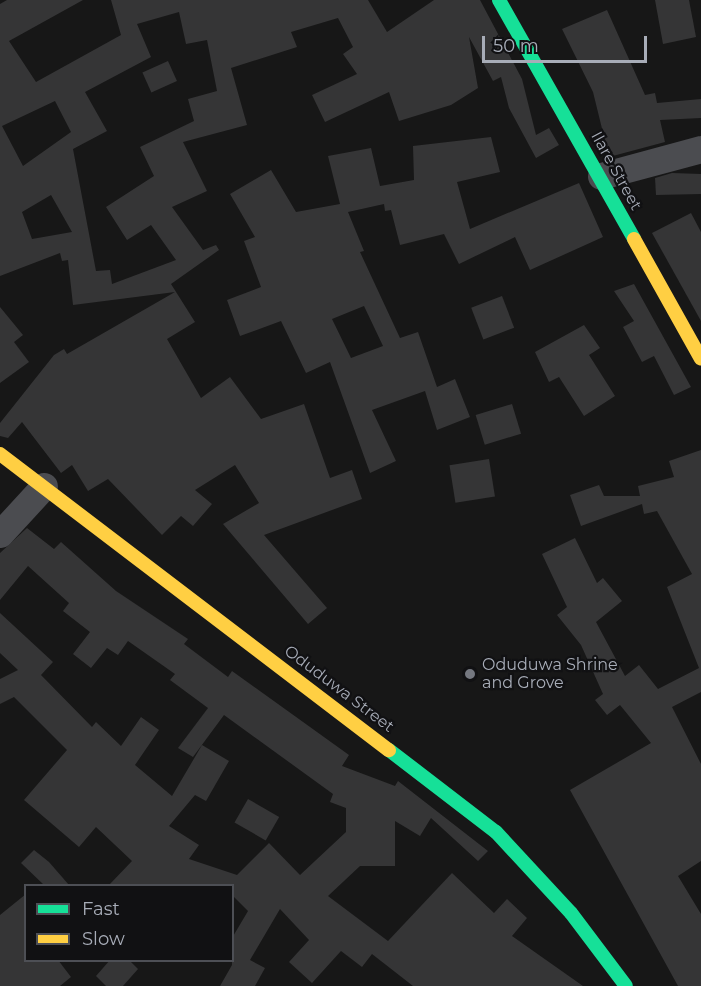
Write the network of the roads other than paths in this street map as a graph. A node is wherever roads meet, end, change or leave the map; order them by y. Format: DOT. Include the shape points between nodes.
graph roads {
  1 [pos="499,0"];
  2 [pos="701,149"];
  3 [pos="601,176"];
  4 [pos="701,359"];
  5 [pos="0,454"];
  6 [pos="44,486"];
  7 [pos="0,534"];
  8 [pos="626,986"];
  1 -- 3 [label="street, Ilare Street"];
  2 -- 3 [label="street"];
  3 -- 4 [label="street, Ilare Street"];
  5 -- 6 [label="street, Oduduwa Street"];
  6 -- 7 [label="street"];
  6 -- 8 [label="street, Oduduwa Street" via="496,832 571,912"];
}
